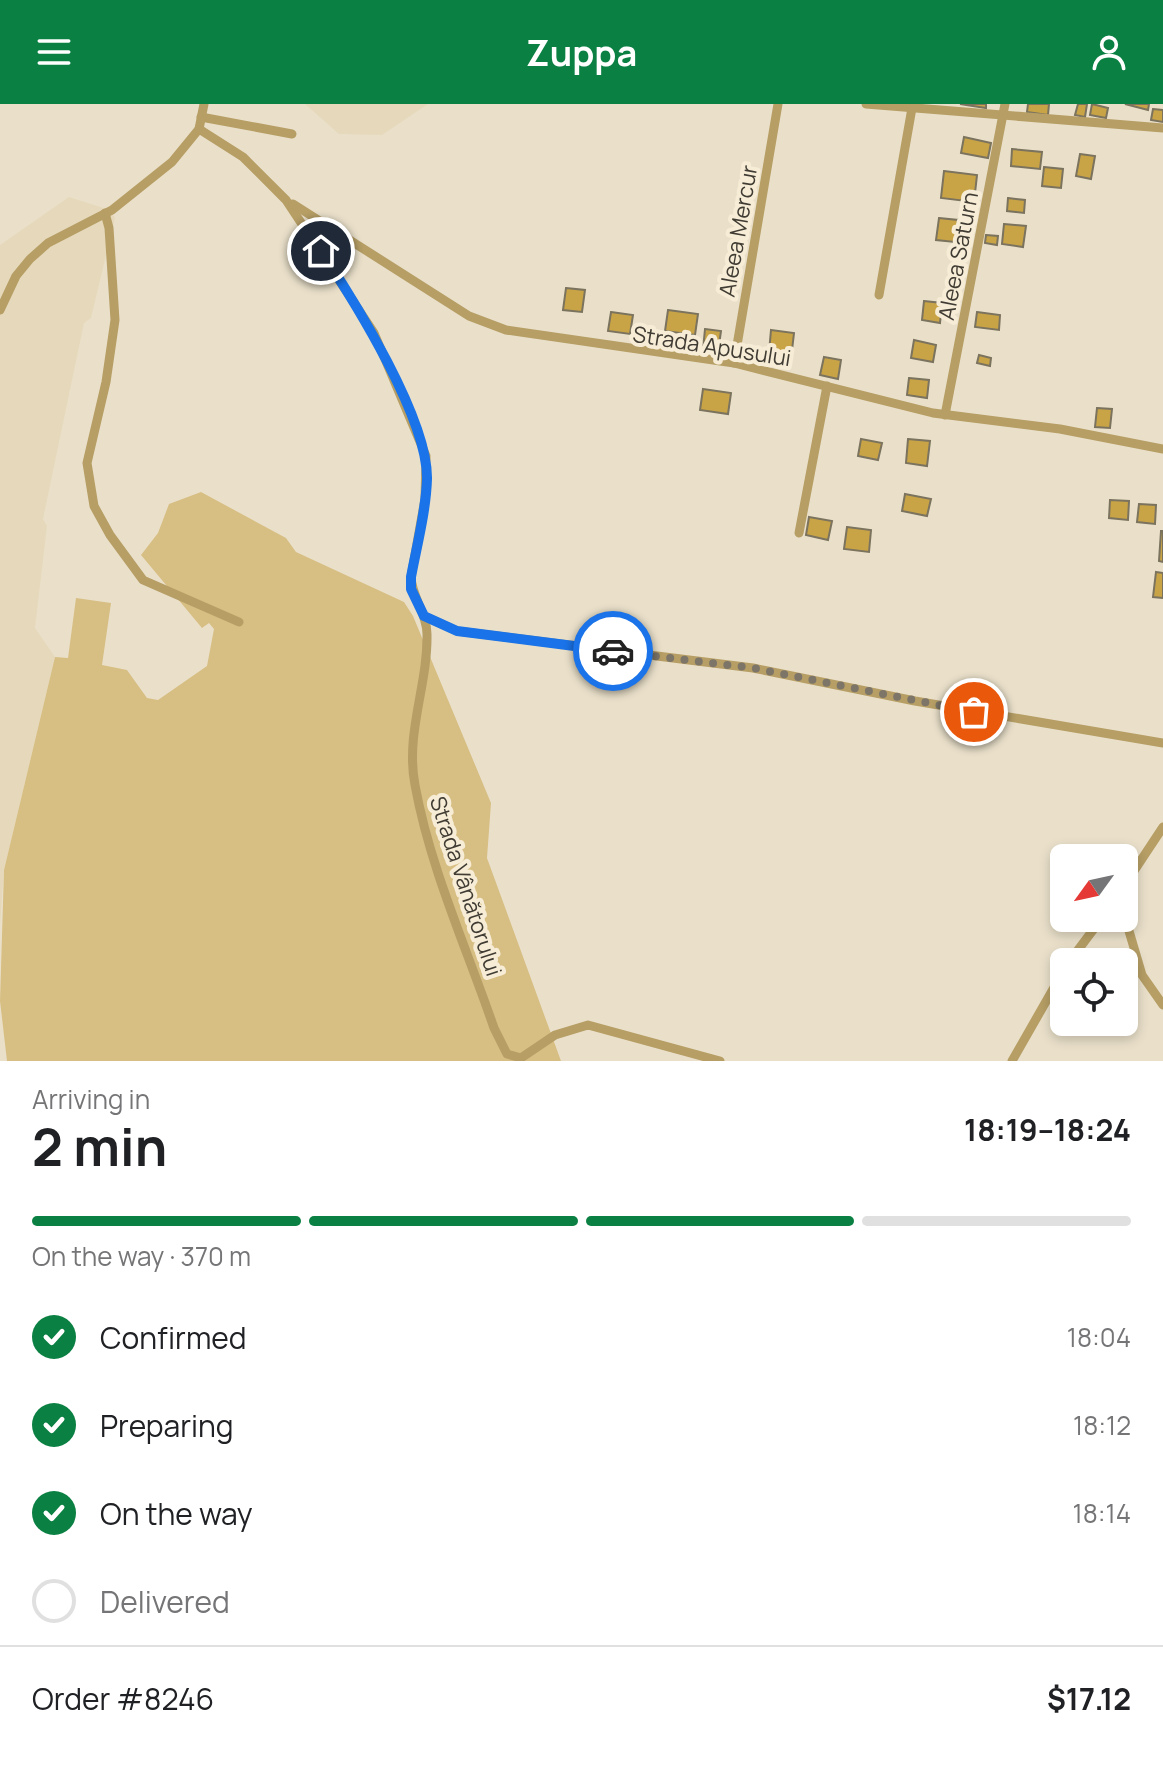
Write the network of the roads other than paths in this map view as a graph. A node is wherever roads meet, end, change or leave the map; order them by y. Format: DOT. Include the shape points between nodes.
graph roads {
  1 [pos="204,104"];
  2 [pos="778,104"];
  3 [pos="866,104"];
  4 [pos="1005,104"];
  5 [pos="912,108"];
  6 [pos="1003,115"];
  7 [pos="201,117"];
  8 [pos="1163,128"];
  9 [pos="199,129"];
  10 [pos="292,134"];
  11 [pos="286,200"];
  12 [pos="105,213"];
  13 [pos="879,295"];
  14 [pos="0,310"];
  15 [pos="734,363"];
  16 [pos="827,386"];
  17 [pos="945,415"];
  18 [pos="1163,449"];
  19 [pos="799,533"];
  20 [pos="424,616"];
  21 [pos="239,622"];
  22 [pos="1163,743"];
  23 [pos="1163,827"];
  24 [pos="1138,865"];
  25 [pos="1129,932"];
  26 [pos="1050,994"];
  27 [pos="1163,1005"];
  28 [pos="720,1061"];
  29 [pos="1012,1061"];
  1 -- 7 [label="street"];
  2 -- 15 [label="street, Aleea Mercur"];
  3 -- 5 [label="street"];
  4 -- 6 [label="street, Aleea Saturn"];
  5 -- 6 [label="street"];
  5 -- 13 [label="street"];
  6 -- 8 [label="street"];
  6 -- 17 [label="street, Aleea Saturn"];
  7 -- 9 [label="street"];
  7 -- 10 [label="street"];
  9 -- 11 [label="street, Strada Vânătorului" via="254,167"];
  9 -- 12 [label="street" via="172,162"];
  11 -- 15 [label="street, Strada Apusului" via="469,316 495,326 543,338"];
  11 -- 20 [label="street, Strada Vânătorului" via="366,319 418,433 427,478 411,589"];
  12 -- 14 [label="street" via="48,243 30,259"];
  12 -- 21 [label="street" via="115,320 87,463 94,506 143,580"];
  15 -- 16 [label="street, Strada Apusului"];
  16 -- 17 [label="street, Strada Apusului"];
  16 -- 19 [label="street"];
  17 -- 18 [label="street, Strada Apusului"];
  20 -- 22 [label="street" via="457,631 753,668"];
  20 -- 28 [label="street, Strada Vânătorului" via="428,632 413,739 414,783 426,832 507,1054 521,1058 555,1035 588,1025"];
  23 -- 24 [label="street"];
  25 -- 27 [label="street" via="1142,975"];
  26 -- 29 [label="street"];
}
